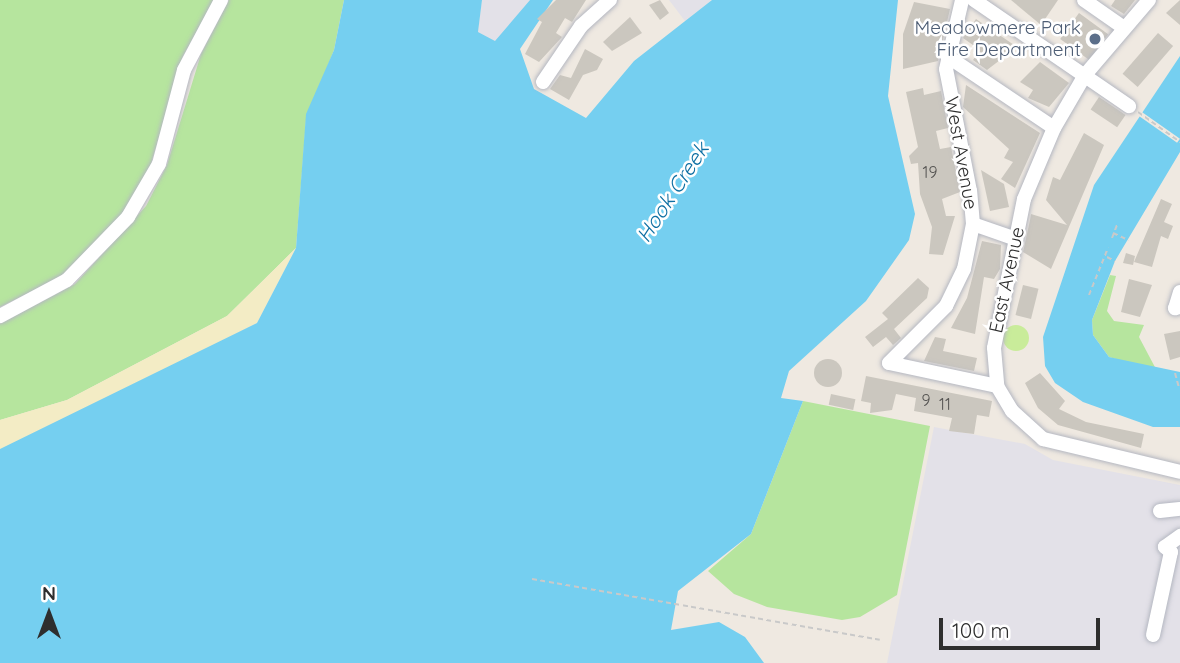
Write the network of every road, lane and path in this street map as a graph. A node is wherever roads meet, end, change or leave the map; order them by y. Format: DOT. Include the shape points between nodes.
graph roads {
  1 [pos="221,0"];
  2 [pos="610,0"];
  3 [pos="962,0"];
  4 [pos="974,0"];
  5 [pos="1084,0"];
  6 [pos="1149,0"];
  7 [pos="1124,28"];
  8 [pos="947,56"];
  9 [pos="1085,75"];
  10 [pos="543,82"];
  11 [pos="1129,106"];
  12 [pos="1054,128"];
  13 [pos="1180,142"];
  14 [pos="973,224"];
  15 [pos="1117,225"];
  16 [pos="1114,233"];
  17 [pos="1016,239"];
  18 [pos="1112,239"];
  19 [pos="1128,240"];
  20 [pos="1108,248"];
  21 [pos="1106,257"];
  22 [pos="1115,261"];
  23 [pos="1180,292"];
  24 [pos="1089,295"];
  25 [pos="1178,308"];
  26 [pos="0,316"];
  27 [pos="1175,373"];
  28 [pos="997,386"];
  29 [pos="1173,388"];
  30 [pos="1180,388"];
  31 [pos="1180,472"];
  32 [pos="1180,509"];
  33 [pos="1160,511"];
  34 [pos="1180,536"];
  35 [pos="1175,549"];
  36 [pos="532,579"];
  37 [pos="1153,635"];
  38 [pos="880,640"];
  1 -- 26 [label="street" via="184,70 159,164 128,217 67,280"];
  2 -- 10 [label="street" via="581,26"];
  3 -- 8 [label="street, West Avenue"];
  4 -- 9 [label="street"];
  5 -- 7 [label="street"];
  6 -- 7 [label="street, East Avenue"];
  7 -- 9 [label="street, East Avenue"];
  8 -- 12 [label="street"];
  8 -- 14 [label="street, West Avenue"];
  9 -- 11 [label="street"];
  9 -- 12 [label="street, East Avenue"];
  11 -- 13 [label="path"];
  12 -- 17 [label="street, East Avenue" via="1024,199"];
  14 -- 17 [label="street"];
  14 -- 28 [label="street, West Avenue" via="964,269 946,306 889,363"];
  15 -- 16 [label="path"];
  16 -- 18 [label="path"];
  16 -- 19 [label="path"];
  17 -- 28 [label="street, East Avenue" via="995,334"];
  20 -- 21 [label="path"];
  21 -- 22 [label="path"];
  21 -- 24 [label="path"];
  23 -- 25 [label="street"];
  27 -- 30 [label="path"];
  28 -- 31 [label="street" via="1027,428 1059,447"];
  29 -- 30 [label="path"];
  32 -- 33 [label="street"];
  34 -- 35 [label="street" via="1167,542"];
  35 -- 37 [label="street"];
  36 -- 38 [label="path"];
}
